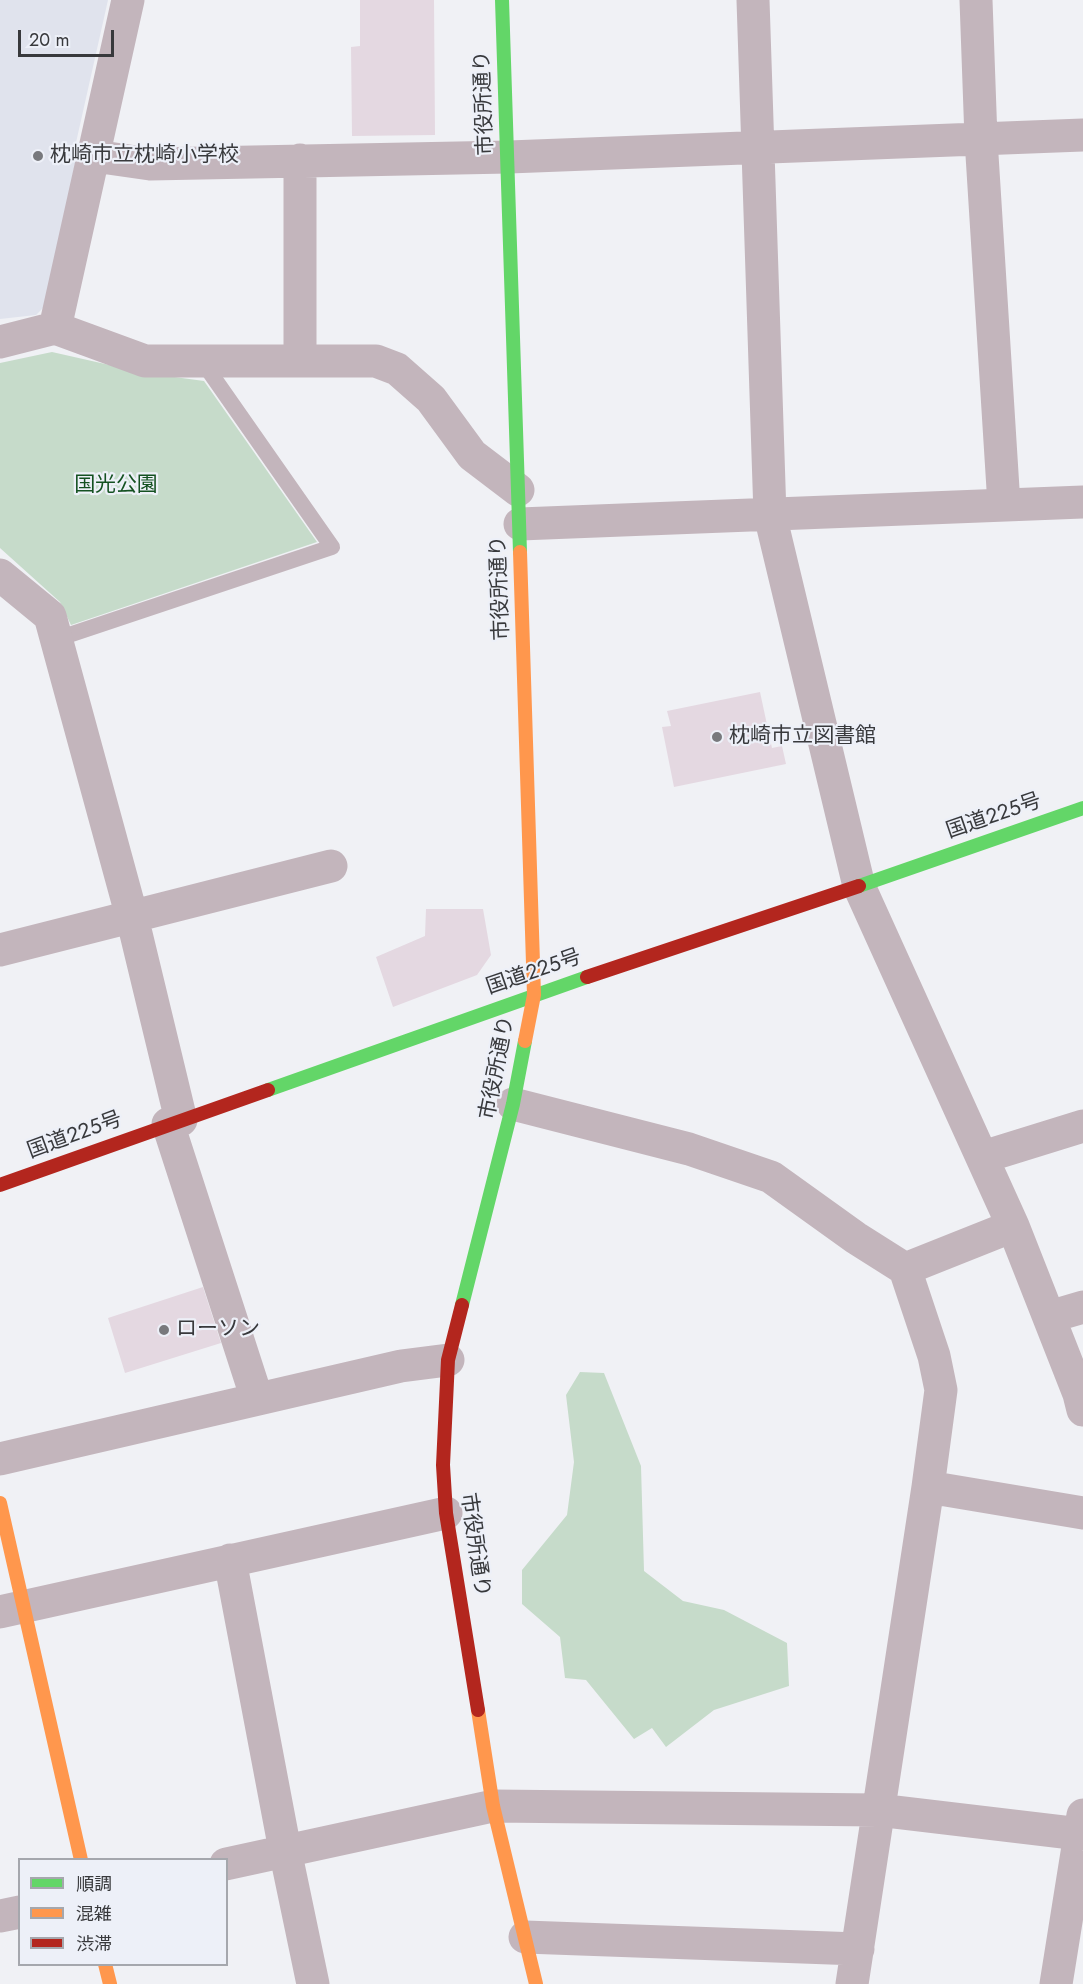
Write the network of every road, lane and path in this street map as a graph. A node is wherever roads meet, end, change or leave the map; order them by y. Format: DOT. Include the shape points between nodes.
graph roads {
  1 [pos="128,0"];
  2 [pos="502,0"];
  3 [pos="753,0"];
  4 [pos="976,0"];
  5 [pos="1083,135"];
  6 [pos="981,139"];
  7 [pos="758,149"];
  8 [pos="94,156"];
  9 [pos="509,157"];
  10 [pos="300,160"];
  11 [pos="55,328"];
  12 [pos="0,342"];
  13 [pos="300,360"];
  14 [pos="201,361"];
  15 [pos="518,490"];
  16 [pos="1083,502"];
  17 [pos="1004,505"];
  18 [pos="770,515"];
  19 [pos="520,524"];
  20 [pos="0,575"];
  21 [pos="57,639"];
  22 [pos="1083,807"];
  23 [pos="331,866"];
  24 [pos="859,886"];
  25 [pos="132,917"];
  26 [pos="0,950"];
  27 [pos="534,995"];
  28 [pos="513,1104"];
  29 [pos="175,1122"];
  30 [pos="1083,1126"];
  31 [pos="983,1157"];
  32 [pos="0,1185"];
  33 [pos="1013,1226"];
  34 [pos="905,1269"];
  35 [pos="1083,1307"];
  36 [pos="1049,1317"];
  37 [pos="448,1360"];
  38 [pos="257,1399"];
  39 [pos="1083,1410"];
  40 [pos="0,1459"];
  41 [pos="928,1488"];
  42 [pos="0,1503"];
  43 [pos="1083,1513"];
  44 [pos="446,1514"];
  45 [pos="230,1560"];
  46 [pos="11,1609"];
  47 [pos="493,1806"];
  48 [pos="878,1810"];
  49 [pos="1082,1827"];
  50 [pos="285,1850"];
  51 [pos="80,1858"];
  52 [pos="228,1864"];
  53 [pos="18,1912"];
  54 [pos="0,1916"];
  55 [pos="525,1936"];
  56 [pos="858,1949"];
  57 [pos="105,1966"];
  58 [pos="110,1984"];
  59 [pos="313,1984"];
  60 [pos="536,1984"];
  61 [pos="852,1984"];
  62 [pos="1056,1984"];
  1 -- 8 [label="street"];
  2 -- 9 [label="main road, 市役所通り"];
  3 -- 7 [label="street"];
  4 -- 6 [label="street"];
  5 -- 6 [label="street"];
  6 -- 7 [label="street"];
  6 -- 17 [label="street"];
  7 -- 9 [label="street"];
  7 -- 18 [label="street"];
  8 -- 10 [label="street" via="150,164"];
  8 -- 11 [label="street"];
  9 -- 10 [label="street"];
  9 -- 15 [label="main road, 市役所通り"];
  10 -- 13 [label="street"];
  11 -- 12 [label="street"];
  11 -- 14 [label="street" via="145,361"];
  13 -- 14 [label="street"];
  13 -- 15 [label="street" via="376,361 397,369 431,399 472,455"];
  14 -- 21 [label="lane" via="332,547"];
  15 -- 19 [label="main road, 市役所通り"];
  16 -- 17 [label="street"];
  17 -- 18 [label="street"];
  18 -- 19 [label="street"];
  18 -- 24 [label="street"];
  19 -- 27 [label="main road, 市役所通り"];
  20 -- 21 [label="street" via="50,616"];
  21 -- 25 [label="street"];
  22 -- 24 [label="main road, 国道225号"];
  23 -- 25 [label="street"];
  24 -- 27 [label="main road, 国道225号"];
  24 -- 31 [label="street"];
  25 -- 26 [label="street"];
  25 -- 29 [label="street"];
  27 -- 28 [label="main road, 市役所通り"];
  27 -- 29 [label="main road, 国道225号"];
  28 -- 34 [label="street" via="689,1149 771,1177"];
  28 -- 37 [label="main road, 市役所通り"];
  29 -- 32 [label="main road, 国道225号"];
  29 -- 38 [label="street"];
  30 -- 31 [label="street"];
  31 -- 33 [label="street"];
  33 -- 34 [label="street"];
  33 -- 36 [label="street"];
  34 -- 41 [label="street" via="941,1390"];
  35 -- 36 [label="street"];
  36 -- 39 [label="street"];
  37 -- 38 [label="street" via="401,1366"];
  37 -- 44 [label="main road, 市役所通り" via="443,1465"];
  38 -- 40 [label="street"];
  41 -- 43 [label="street"];
  41 -- 48 [label="street"];
  42 -- 46 [label="main road"];
  44 -- 45 [label="street"];
  44 -- 47 [label="main road, 市役所通り"];
  45 -- 46 [label="street"];
  45 -- 50 [label="street"];
  46 -- 51 [label="main road"];
  47 -- 48 [label="street"];
  47 -- 50 [label="street"];
  47 -- 55 [label="main road, 市役所通り"];
  48 -- 49 [label="street"];
  48 -- 56 [label="street"];
  49 -- 62 [label="street"];
  50 -- 52 [label="street"];
  50 -- 59 [label="street"];
  53 -- 54 [label="street"];
  55 -- 56 [label="street"];
  55 -- 60 [label="main road, 市役所通り"];
  56 -- 61 [label="street"];
  57 -- 58 [label="main road"];
}
